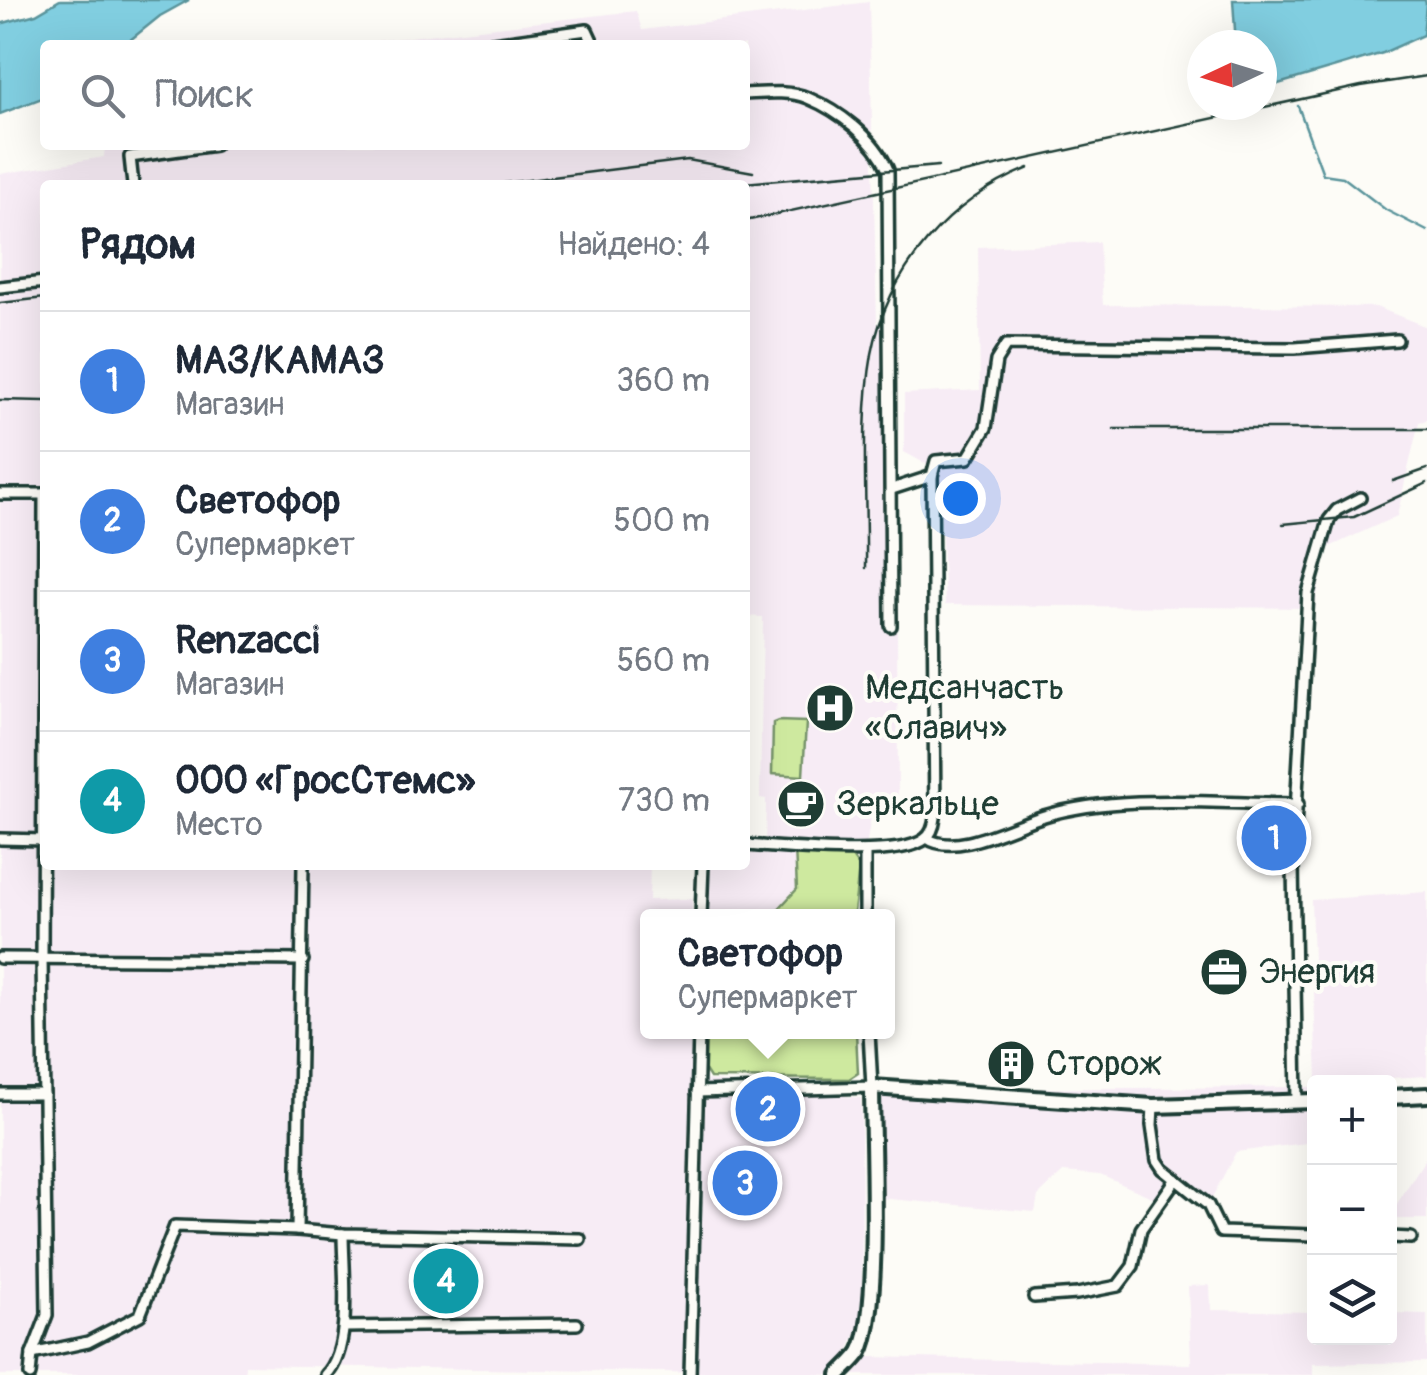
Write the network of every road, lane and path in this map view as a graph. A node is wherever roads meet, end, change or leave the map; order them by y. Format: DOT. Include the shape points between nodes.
graph roads {
  1 [pos="514,40"];
  2 [pos="592,40"];
  3 [pos="750,94"];
  4 [pos="180,150"];
  5 [pos="133,180"];
  6 [pos="40,283"];
  7 [pos="0,287"];
  8 [pos="1397,340"];
  9 [pos="932,476"];
  10 [pos="892,488"];
  11 [pos="0,494"];
  12 [pos="40,494"];
  13 [pos="1360,498"];
  14 [pos="890,626"];
  15 [pos="1298,804"];
  16 [pos="927,838"];
  17 [pos="0,839"];
  18 [pos="40,840"];
  19 [pos="750,845"];
  20 [pos="865,852"];
  21 [pos="44,870"];
  22 [pos="303,870"];
  23 [pos="703,870"];
  24 [pos="702,909"];
  25 [pos="863,909"];
  26 [pos="0,958"];
  27 [pos="42,958"];
  28 [pos="303,960"];
  29 [pos="698,1039"];
  30 [pos="869,1039"];
  31 [pos="872,1087"];
  32 [pos="697,1092"];
  33 [pos="0,1094"];
  34 [pos="44,1094"];
  35 [pos="1427,1095"];
  36 [pos="1397,1097"];
  37 [pos="1297,1101"];
  38 [pos="1307,1101"];
  39 [pos="1153,1106"];
  40 [pos="1176,1179"];
  41 [pos="297,1230"];
  42 [pos="343,1234"];
  43 [pos="1307,1235"];
  44 [pos="1397,1238"];
  45 [pos="1411,1238"];
  46 [pos="580,1239"];
  47 [pos="1034,1297"];
  48 [pos="576,1324"];
  49 [pos="344,1327"];
  50 [pos="32,1354"];
  51 [pos="30,1375"];
  52 [pos="326,1375"];
  53 [pos="690,1375"];
  54 [pos="839,1375"];
  1 -- 2 [label="street" via="587,30"];
  3 -- 10 [label="street" via="805,96 858,129 888,170"];
  4 -- 5 [label="street" via="130,157"];
  6 -- 7 [label="street"];
  8 -- 9 [label="street" via="1295,348 1006,344 996,361 986,428 968,458 936,461"];
  9 -- 10 [label="street"];
  9 -- 16 [label="street" via="936,818"];
  10 -- 14 [label="street"];
  11 -- 12 [label="street"];
  13 -- 15 [label="street" via="1329,520 1308,593"];
  15 -- 16 [label="street" via="1089,804 958,845"];
  15 -- 37 [label="street"];
  16 -- 20 [label="street"];
  17 -- 18 [label="street"];
  19 -- 20 [label="street"];
  20 -- 25 [label="street"];
  21 -- 27 [label="street"];
  22 -- 28 [label="street"];
  23 -- 24 [label="street"];
  26 -- 27 [label="street"];
  27 -- 28 [label="street"];
  27 -- 34 [label="street"];
  28 -- 41 [label="street"];
  29 -- 32 [label="street"];
  30 -- 31 [label="street"];
  31 -- 32 [label="street"];
  31 -- 39 [label="main road"];
  31 -- 54 [label="main road" via="868,1325 860,1352"];
  32 -- 53 [label="street"];
  33 -- 34 [label="street"];
  34 -- 50 [label="street" via="46,1314"];
  35 -- 36 [label="main road"];
  37 -- 38 [label="main road"];
  37 -- 39 [label="main road"];
  39 -- 40 [label="street" via="1157,1160"];
  40 -- 43 [label="street" via="1208,1205 1221,1232"];
  40 -- 47 [label="street" via="1142,1228 1133,1266 1118,1286"];
  41 -- 42 [label="street"];
  41 -- 50 [label="street" via="176,1226 140,1315 88,1342"];
  42 -- 46 [label="street"];
  42 -- 49 [label="street"];
  44 -- 45 [label="street"];
  48 -- 49 [label="street"];
  49 -- 52 [label="street"];
  50 -- 51 [label="street"];
}
